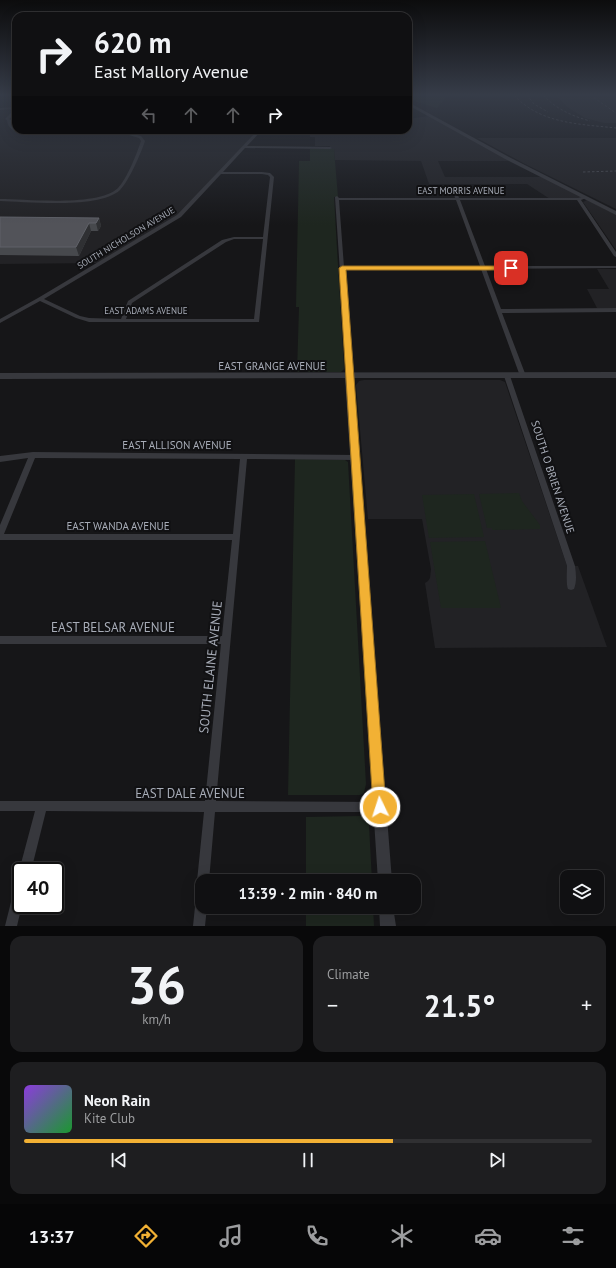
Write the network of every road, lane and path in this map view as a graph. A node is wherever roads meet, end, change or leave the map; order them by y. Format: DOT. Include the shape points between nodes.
graph roads {
  1 [pos="140,138"];
  2 [pos="252,138"];
  3 [pos="471,138"];
  4 [pos="244,147"];
  5 [pos="330,148"];
  6 [pos="221,173"];
  7 [pos="453,187"];
  8 [pos="585,197"];
  9 [pos="458,199"];
  10 [pos="578,199"];
  11 [pos="0,200"];
  12 [pos="616,213"];
  13 [pos="265,238"];
  14 [pos="616,256"];
  15 [pos="616,267"];
  16 [pos="342,268"];
  17 [pos="483,268"];
  18 [pos="40,299"];
  19 [pos="616,310"];
  20 [pos="499,311"];
  21 [pos="0,316"];
  22 [pos="8,316"];
  23 [pos="123,320"];
  24 [pos="0,321"];
  25 [pos="616,375"];
  26 [pos="0,376"];
  27 [pos="507,376"];
  28 [pos="523,376"];
  29 [pos="349,377"];
  30 [pos="33,455"];
  31 [pos="244,456"];
  32 [pos="354,457"];
  33 [pos="0,459"];
  34 [pos="0,534"];
  35 [pos="0,537"];
  36 [pos="236,537"];
  37 [pos="571,586"];
  38 [pos="0,640"];
  39 [pos="226,640"];
  40 [pos="0,806"];
  41 [pos="42,806"];
  42 [pos="210,806"];
  43 [pos="380,807"];
  44 [pos="27,862"];
  45 [pos="205,874"];
  46 [pos="385,874"];
  47 [pos="14,914"];
  48 [pos="200,914"];
  49 [pos="387,914"];
  50 [pos="11,926"];
  51 [pos="199,926"];
  52 [pos="388,926"];
  1 -- 11 [label="street" via="143,141 120,188 109,196 83,200"];
  2 -- 4 [label="street, SOUTH NICHOLSON AVENUE"];
  3 -- 8 [label="street"];
  4 -- 5 [label="street"];
  4 -- 6 [label="street, SOUTH NICHOLSON AVENUE"];
  6 -- 13 [label="street" via="269,174 272,177"];
  6 -- 18 [label="street, SOUTH NICHOLSON AVENUE" via="179,216"];
  7 -- 9 [label="street"];
  8 -- 10 [label="street, EAST MORRIS AVENUE"];
  8 -- 12 [label="street"];
  9 -- 10 [label="street, EAST MORRIS AVENUE"];
  9 -- 16 [label="street, EAST MORRIS AVENUE" via="337,198"];
  9 -- 17 [label="street"];
  10 -- 14 [label="street"];
  13 -- 23 [label="street" via="234,238 224,241 130,302"];
  13 -- 23 [label="street, EAST ADAMS AVENUE" via="257,321"];
  15 -- 17 [label="street"];
  16 -- 17 [label="street"];
  16 -- 29 [label="street"];
  17 -- 20 [label="street"];
  18 -- 22 [label="street, SOUTH NICHOLSON AVENUE"];
  18 -- 23 [label="street, EAST ADAMS AVENUE" via="89,320"];
  19 -- 20 [label="street"];
  20 -- 28 [label="street"];
  21 -- 22 [label="street"];
  22 -- 24 [label="street, SOUTH NICHOLSON AVENUE"];
  25 -- 28 [label="street, EAST GRANGE AVENUE"];
  26 -- 29 [label="street, EAST GRANGE AVENUE"];
  27 -- 28 [label="street, EAST GRANGE AVENUE"];
  27 -- 29 [label="street, EAST GRANGE AVENUE"];
  27 -- 37 [label="street, SOUTH O BRIEN AVENUE" via="571,566"];
  29 -- 32 [label="street"];
  30 -- 31 [label="street, EAST ALLISON AVENUE"];
  30 -- 33 [label="street, EAST ALLISON AVENUE"];
  30 -- 34 [label="street"];
  31 -- 32 [label="street, EAST ALLISON AVENUE"];
  31 -- 36 [label="street, SOUTH ELAINE AVENUE"];
  32 -- 43 [label="street"];
  35 -- 36 [label="street, EAST WANDA AVENUE"];
  36 -- 39 [label="street, SOUTH ELAINE AVENUE"];
  38 -- 39 [label="street, EAST BELSAR AVENUE"];
  39 -- 42 [label="street, SOUTH ELAINE AVENUE"];
  40 -- 41 [label="street, EAST DALE AVENUE"];
  41 -- 42 [label="street, EAST DALE AVENUE"];
  41 -- 44 [label="street"];
  42 -- 43 [label="street, EAST DALE AVENUE"];
  42 -- 45 [label="street, SOUTH ELAINE AVENUE"];
  43 -- 46 [label="street"];
  47 -- 50 [label="street"];
  48 -- 51 [label="street"];
  49 -- 52 [label="street"];
}
